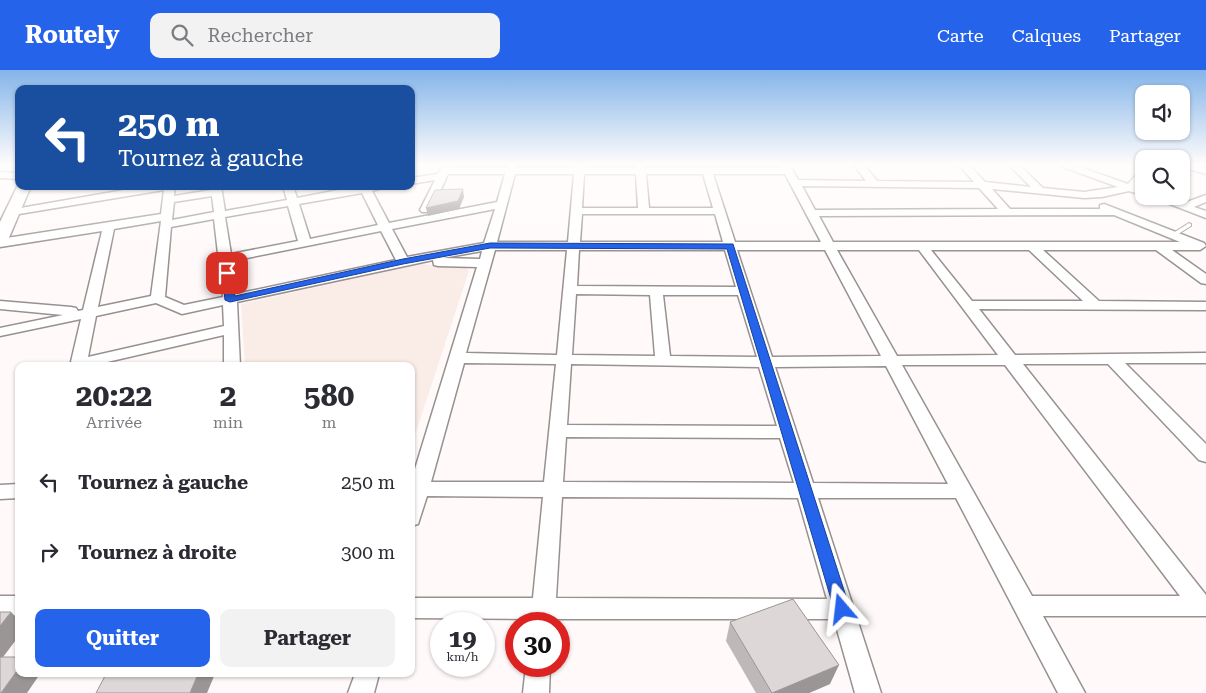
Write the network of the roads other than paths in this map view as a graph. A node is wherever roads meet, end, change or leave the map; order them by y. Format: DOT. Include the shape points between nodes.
graph roads {
  1 [pos="18,194"];
  2 [pos="110,194"];
  3 [pos="169,194"];
  4 [pos="195,194"];
  5 [pos="218,194"];
  6 [pos="291,194"];
  7 [pos="334,194"];
  8 [pos="368,194"];
  9 [pos="433,194"];
  10 [pos="505,194"];
  11 [pos="578,194"];
  12 [pos="642,194"];
  13 [pos="712,194"];
  14 [pos="801,194"];
  15 [pos="990,194"];
  16 [pos="1057,194"];
  17 [pos="1071,194"];
  18 [pos="1101,194"];
  19 [pos="1084,195"];
  20 [pos="1206,198"];
  21 [pos="169,200"];
  22 [pos="293,202"];
  23 [pos="502,204"];
  24 [pos="1179,205"];
  25 [pos="1184,207"];
  26 [pos="9,208"];
  27 [pos="576,211"];
  28 [pos="644,211"];
  29 [pos="719,211"];
  30 [pos="811,212"];
  31 [pos="1007,212"];
  32 [pos="1081,212"];
  33 [pos="1112,212"];
  34 [pos="220,215"];
  35 [pos="1206,215"];
  36 [pos="167,220"];
  37 [pos="421,220"];
  38 [pos="1189,225"];
  39 [pos="109,227"];
  40 [pos="385,227"];
  41 [pos="1173,235"];
  42 [pos="1,236"];
  43 [pos="305,243"];
  44 [pos="490,246"];
  45 [pos="574,246"];
  46 [pos="730,246"];
  47 [pos="829,246"];
  48 [pos="922,246"];
  49 [pos="1032,246"];
  50 [pos="1159,246"];
  51 [pos="1203,247"];
  52 [pos="225,259"];
  53 [pos="403,262"];
  54 [pos="485,263"];
  55 [pos="1206,280"];
  56 [pos="570,290"];
  57 [pos="656,291"];
  58 [pos="744,291"];
  59 [pos="158,299"];
  60 [pos="230,300"];
  61 [pos="0,305"];
  62 [pos="967,305"];
  63 [pos="1096,306"];
  64 [pos="1206,306"];
  65 [pos="90,312"];
  66 [pos="231,329"];
  67 [pos="0,332"];
  68 [pos="458,358"];
  69 [pos="1200,358"];
  70 [pos="1112,359"];
  71 [pos="564,360"];
  72 [pos="891,360"];
  73 [pos="1010,360"];
  74 [pos="663,361"];
  75 [pos="80,362"];
  76 [pos="92,362"];
  77 [pos="232,362"];
  78 [pos="766,362"];
  79 [pos="1206,369"];
  80 [pos="558,431"];
  81 [pos="787,432"];
  82 [pos="1206,455"];
  83 [pos="416,489"];
  84 [pos="553,489"];
  85 [pos="805,490"];
  86 [pos="962,491"];
  87 [pos="0,492"];
  88 [pos="15,492"];
  89 [pos="0,606"];
  90 [pos="15,606"];
  91 [pos="1025,606"];
  92 [pos="1204,606"];
  93 [pos="415,608"];
  94 [pos="842,609"];
  95 [pos="542,612"];
  96 [pos="505,614"];
  97 [pos="570,615"];
  98 [pos="366,677"];
  99 [pos="537,677"];
  100 [pos="361,693"];
  101 [pos="536,693"];
  102 [pos="868,693"];
  103 [pos="1072,693"];
  1 -- 26 [label="street"];
  2 -- 26 [label="street"];
  3 -- 21 [label="street"];
  4 -- 21 [label="street"];
  5 -- 34 [label="street"];
  6 -- 22 [label="street"];
  7 -- 22 [label="street"];
  8 -- 40 [label="street"];
  9 -- 37 [label="street"];
  10 -- 23 [label="street"];
  11 -- 27 [label="street"];
  12 -- 28 [label="street"];
  13 -- 29 [label="street"];
  14 -- 30 [label="street"];
  15 -- 31 [label="street"];
  16 -- 32 [label="street"];
  17 -- 19 [label="street"];
  18 -- 19 [label="street"];
  19 -- 33 [label="street"];
  20 -- 25 [label="street"];
  21 -- 36 [label="street"];
  22 -- 34 [label="street"];
  22 -- 43 [label="street"];
  23 -- 37 [label="street"];
  23 -- 44 [label="street"];
  24 -- 25 [label="street"];
  25 -- 35 [label="street"];
  26 -- 42 [label="street"];
  27 -- 28 [label="street"];
  27 -- 45 [label="street"];
  28 -- 29 [label="street"];
  29 -- 46 [label="street"];
  30 -- 31 [label="street"];
  30 -- 47 [label="street"];
  31 -- 32 [label="street"];
  32 -- 33 [label="street"];
  33 -- 41 [label="street"];
  34 -- 36 [label="street"];
  34 -- 52 [label="street"];
  36 -- 39 [label="street"];
  36 -- 59 [label="street"];
  37 -- 40 [label="street"];
  38 -- 41 [label="lane"];
  39 -- 42 [label="street"];
  39 -- 65 [label="street"];
  40 -- 43 [label="street"];
  40 -- 53 [label="street"];
  41 -- 51 [label="street"];
  43 -- 52 [label="street"];
  44 -- 45 [label="street"];
  44 -- 53 [label="street"];
  44 -- 54 [label="street"];
  45 -- 46 [label="street"];
  45 -- 56 [label="street"];
  46 -- 47 [label="street"];
  46 -- 58 [label="street"];
  47 -- 48 [label="street"];
  47 -- 72 [label="street"];
  48 -- 49 [label="street"];
  48 -- 62 [label="street"];
  49 -- 50 [label="street"];
  49 -- 63 [label="street"];
  50 -- 51 [label="street"];
  50 -- 55 [label="street"];
  52 -- 60 [label="street"];
  53 -- 54 [label="street"];
  53 -- 60 [label="street"];
  54 -- 68 [label="street"];
  56 -- 57 [label="street"];
  56 -- 71 [label="street"];
  57 -- 58 [label="street"];
  57 -- 74 [label="street"];
  58 -- 78 [label="street"];
  59 -- 60 [label="street" via="182,310"];
  59 -- 65 [label="street"];
  60 -- 66 [label="street"];
  61 -- 65 [label="street"];
  62 -- 63 [label="street"];
  62 -- 73 [label="street"];
  63 -- 64 [label="street"];
  65 -- 67 [label="street"];
  65 -- 75 [label="street"];
  66 -- 76 [label="street"];
  66 -- 77 [label="street"];
  68 -- 71 [label="street"];
  68 -- 83 [label="street"];
  69 -- 70 [label="street"];
  69 -- 79 [label="street"];
  70 -- 73 [label="street"];
  70 -- 82 [label="street"];
  71 -- 74 [label="street"];
  71 -- 80 [label="street"];
  72 -- 73 [label="street"];
  72 -- 78 [label="street"];
  72 -- 86 [label="street"];
  73 -- 92 [label="street"];
  74 -- 78 [label="street"];
  78 -- 81 [label="street"];
  80 -- 81 [label="street"];
  80 -- 84 [label="street"];
  81 -- 85 [label="street"];
  83 -- 84 [label="street"];
  84 -- 85 [label="street"];
  84 -- 95 [label="street"];
  85 -- 86 [label="street"];
  85 -- 94 [label="street"];
  86 -- 91 [label="street"];
  87 -- 88 [label="street"];
  89 -- 90 [label="street"];
  91 -- 92 [label="street"];
  91 -- 103 [label="street"];
  93 -- 96 [label="street"];
  94 -- 97 [label="street"];
  94 -- 102 [label="street"];
  98 -- 100 [label="street"];
  99 -- 101 [label="street"];
}
